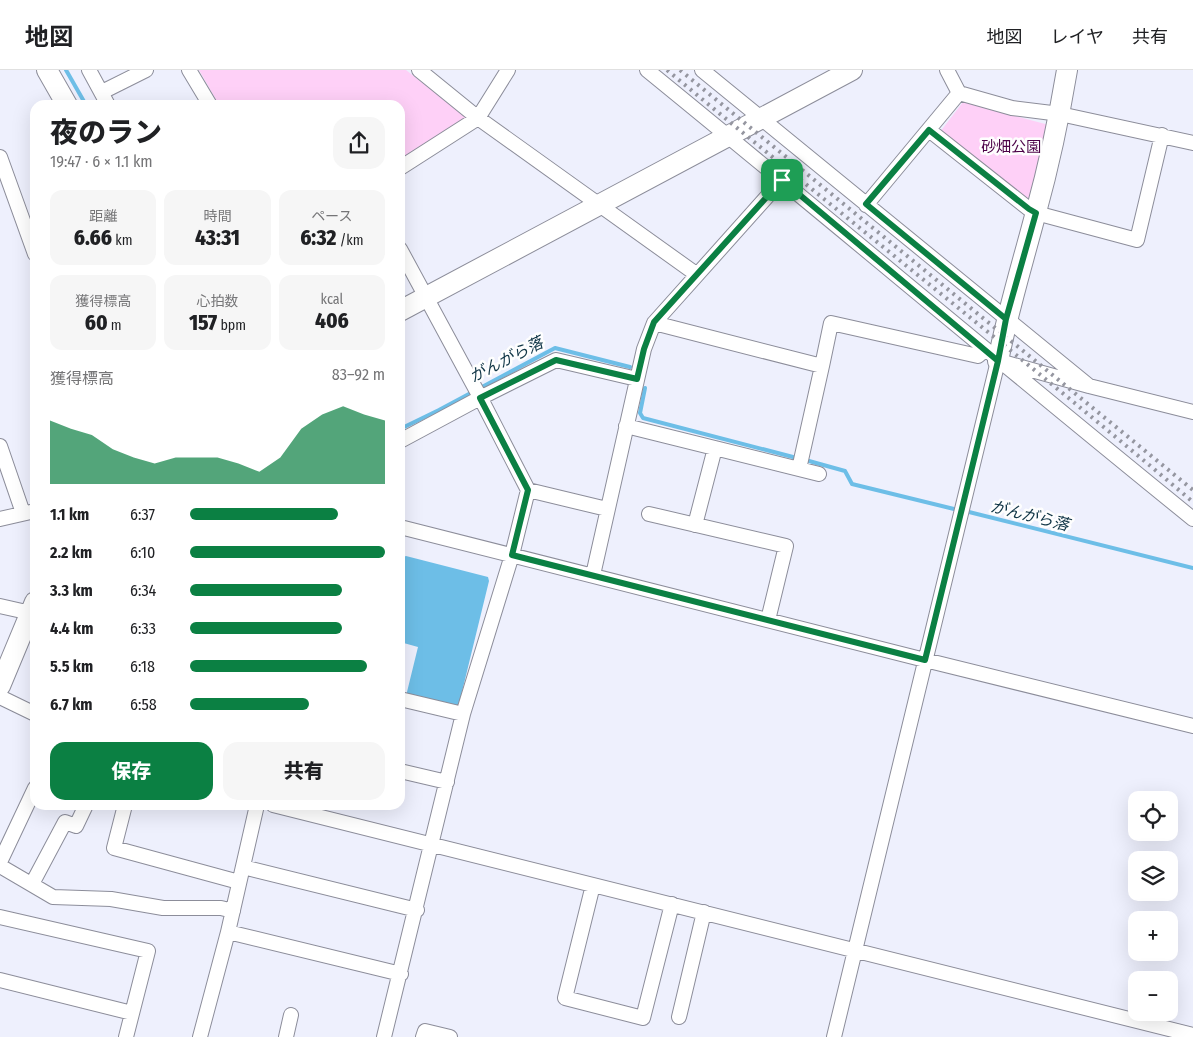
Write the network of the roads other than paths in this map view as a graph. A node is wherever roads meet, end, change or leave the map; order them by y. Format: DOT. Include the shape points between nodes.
graph roads {
  1 [pos="47,70"];
  2 [pos="90,70"];
  3 [pos="146,70"];
  4 [pos="189,70"];
  5 [pos="419,70"];
  6 [pos="508,70"];
  7 [pos="647,70"];
  8 [pos="702,70"];
  9 [pos="852,70"];
  10 [pos="947,70"];
  11 [pos="1067,70"];
  12 [pos="102,92"];
  13 [pos="959,93"];
  14 [pos="64,100"];
  15 [pos="106,100"];
  16 [pos="207,100"];
  17 [pos="1060,114"];
  18 [pos="478,118"];
  19 [pos="761,119"];
  20 [pos="929,130"];
  21 [pos="1162,135"];
  22 [pos="728,136"];
  23 [pos="1192,139"];
  24 [pos="0,157"];
  25 [pos="405,165"];
  26 [pos="782,180"];
  27 [pos="866,204"];
  28 [pos="599,205"];
  29 [pos="1036,213"];
  30 [pos="30,240"];
  31 [pos="405,257"];
  32 [pos="696,274"];
  33 [pos="426,297"];
  34 [pos="405,308"];
  35 [pos="1006,319"];
  36 [pos="654,322"];
  37 [pos="992,356"];
  38 [pos="822,366"];
  39 [pos="637,379"];
  40 [pos="1089,386"];
  41 [pos="480,397"];
  42 [pos="1193,412"];
  43 [pos="626,426"];
  44 [pos="405,438"];
  45 [pos="0,446"];
  46 [pos="715,448"];
  47 [pos="799,469"];
  48 [pos="819,474"];
  49 [pos="528,490"];
  50 [pos="607,509"];
  51 [pos="29,512"];
  52 [pos="649,514"];
  53 [pos="0,518"];
  54 [pos="1193,519"];
  55 [pos="695,525"];
  56 [pos="405,528"];
  57 [pos="512,555"];
  58 [pos="592,575"];
  59 [pos="0,606"];
  60 [pos="30,608"];
  61 [pos="30,617"];
  62 [pos="768,620"];
  63 [pos="925,660"];
  64 [pos="0,686"];
  65 [pos="0,697"];
  66 [pos="405,700"];
  67 [pos="30,712"];
  68 [pos="463,714"];
  69 [pos="1193,726"];
  70 [pos="405,772"];
  71 [pos="447,782"];
  72 [pos="30,799"];
  73 [pos="84,810"];
  74 [pos="124,810"];
  75 [pos="256,810"];
  76 [pos="293,810"];
  77 [pos="432,844"];
  78 [pos="0,864"];
  79 [pos="243,867"];
  80 [pos="239,882"];
  81 [pos="32,884"];
  82 [pos="593,885"];
  83 [pos="672,904"];
  84 [pos="416,910"];
  85 [pos="233,911"];
  86 [pos="704,912"];
  87 [pos="0,917"];
  88 [pos="228,932"];
  89 [pos="855,950"];
  90 [pos="401,974"];
  91 [pos="0,980"];
  92 [pos="132,1013"];
  93 [pos="291,1015"];
  94 [pos="679,1017"];
  95 [pos="1193,1036"];
  96 [pos="126,1037"];
  97 [pos="200,1037"];
  98 [pos="286,1037"];
  99 [pos="384,1037"];
  100 [pos="424,1037"];
  101 [pos="450,1037"];
  102 [pos="834,1037"];
  1 -- 14 [label="street"];
  2 -- 12 [label="street"];
  3 -- 12 [label="street"];
  4 -- 16 [label="street"];
  5 -- 18 [label="street"];
  6 -- 18 [label="street"];
  7 -- 22 [label="street"];
  8 -- 19 [label="street"];
  9 -- 19 [label="street"];
  10 -- 13 [label="street"];
  11 -- 17 [label="street"];
  12 -- 15 [label="street"];
  13 -- 17 [label="street" via="1012,108"];
  13 -- 20 [label="street"];
  17 -- 21 [label="street"];
  17 -- 29 [label="street"];
  18 -- 25 [label="street"];
  18 -- 28 [label="street"];
  19 -- 22 [label="street"];
  19 -- 27 [label="street"];
  20 -- 27 [label="street"];
  20 -- 29 [label="street"];
  21 -- 23 [label="street"];
  21 -- 29 [label="street" via="1136,240"];
  22 -- 26 [label="street"];
  22 -- 28 [label="street"];
  24 -- 30 [label="street"];
  26 -- 32 [label="street"];
  26 -- 37 [label="street"];
  27 -- 35 [label="street"];
  28 -- 32 [label="street"];
  28 -- 33 [label="street"];
  29 -- 35 [label="street"];
  31 -- 33 [label="street"];
  32 -- 36 [label="street"];
  33 -- 34 [label="street"];
  33 -- 41 [label="street"];
  35 -- 37 [label="street"];
  35 -- 40 [label="street"];
  36 -- 38 [label="street"];
  36 -- 39 [label="street"];
  37 -- 38 [label="street" via="978,356 831,323"];
  37 -- 40 [label="street"];
  37 -- 54 [label="street"];
  37 -- 63 [label="street"];
  38 -- 47 [label="street"];
  39 -- 41 [label="street" via="556,360"];
  39 -- 43 [label="street"];
  40 -- 42 [label="street"];
  41 -- 44 [label="street"];
  41 -- 49 [label="street"];
  43 -- 46 [label="street"];
  43 -- 50 [label="street"];
  45 -- 51 [label="street"];
  46 -- 47 [label="street"];
  46 -- 55 [label="street"];
  47 -- 48 [label="street"];
  49 -- 50 [label="street"];
  49 -- 57 [label="street"];
  50 -- 58 [label="street"];
  51 -- 53 [label="street"];
  52 -- 55 [label="street"];
  55 -- 62 [label="street" via="786,546"];
  56 -- 57 [label="street"];
  57 -- 58 [label="street"];
  57 -- 68 [label="street"];
  58 -- 62 [label="street"];
  59 -- 60 [label="street"];
  61 -- 64 [label="street"];
  62 -- 63 [label="street"];
  63 -- 69 [label="street"];
  63 -- 89 [label="street"];
  65 -- 67 [label="street"];
  66 -- 68 [label="street"];
  68 -- 71 [label="street"];
  70 -- 71 [label="street"];
  71 -- 77 [label="street"];
  72 -- 78 [label="street"];
  73 -- 81 [label="street" via="76,826 65,822"];
  74 -- 80 [label="street" via="114,848"];
  75 -- 79 [label="street"];
  76 -- 77 [label="street"];
  77 -- 82 [label="street"];
  77 -- 84 [label="street"];
  78 -- 81 [label="street"];
  79 -- 80 [label="street"];
  79 -- 84 [label="street"];
  80 -- 85 [label="street"];
  81 -- 85 [label="street" via="53,897 111,898 163,908"];
  82 -- 83 [label="street"];
  82 -- 83 [label="street" via="565,998 643,1018"];
  83 -- 86 [label="street"];
  84 -- 90 [label="street"];
  85 -- 88 [label="street"];
  86 -- 89 [label="street"];
  86 -- 94 [label="street"];
  87 -- 92 [label="street" via="148,951"];
  88 -- 90 [label="street"];
  88 -- 97 [label="street"];
  89 -- 95 [label="street"];
  89 -- 102 [label="street"];
  90 -- 99 [label="street"];
  91 -- 92 [label="street"];
  92 -- 96 [label="street"];
  93 -- 98 [label="street"];
  100 -- 101 [label="street" via="425,1031"];
}
